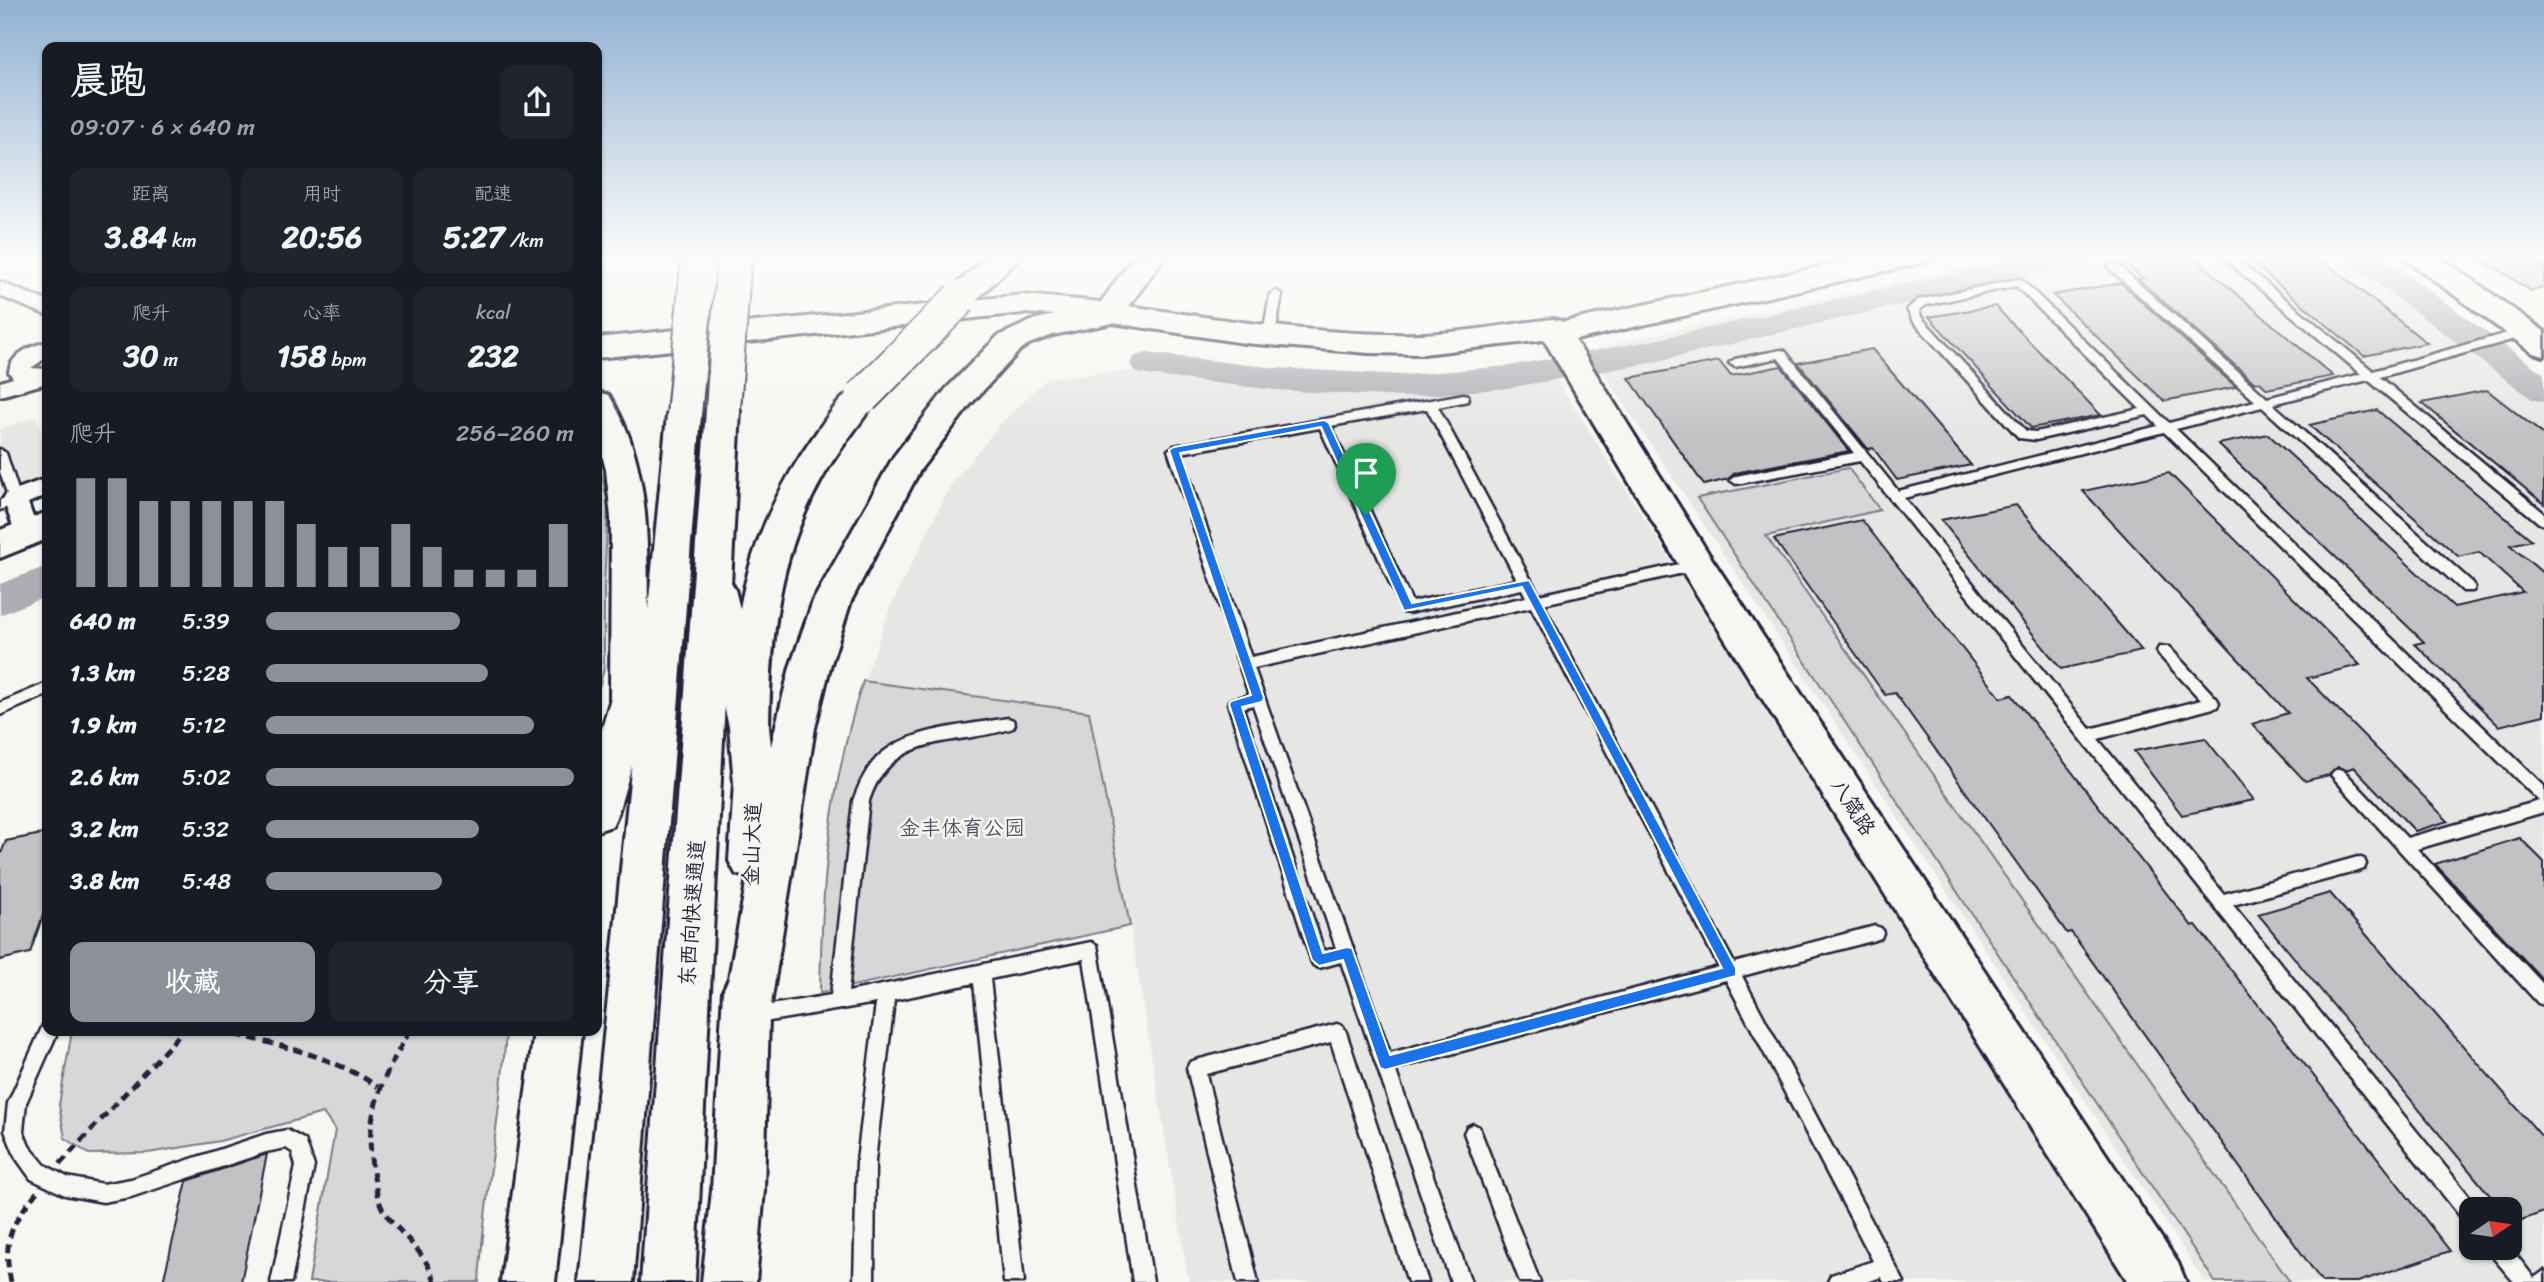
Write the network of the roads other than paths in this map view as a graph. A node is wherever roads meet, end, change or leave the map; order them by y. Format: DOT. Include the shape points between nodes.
graph roads {
  1 [pos="693,315"];
  2 [pos="730,315"];
  3 [pos="913,315"];
  4 [pos="943,315"];
  5 [pos="1107,315"];
  6 [pos="1115,315"];
  7 [pos="1272,315"];
  8 [pos="1684,315"];
  9 [pos="1915,315"];
  10 [pos="2051,315"];
  11 [pos="2167,315"];
  12 [pos="2297,315"];
  13 [pos="2500,315"];
  14 [pos="1060,323"];
  15 [pos="1269,335"];
  16 [pos="2529,336"];
  17 [pos="1563,346"];
  18 [pos="602,347"];
  19 [pos="42,350"];
  20 [pos="602,361"];
  21 [pos="1735,363"];
  22 [pos="2370,376"];
  23 [pos="42,377"];
  24 [pos="0,389"];
  25 [pos="1464,398"];
  26 [pos="2264,403"];
  27 [pos="1431,404"];
  28 [pos="2147,411"];
  29 [pos="602,413"];
  30 [pos="1324,423"];
  31 [pos="2165,428"];
  32 [pos="0,453"];
  33 [pos="1862,456"];
  34 [pos="1736,480"];
  35 [pos="42,488"];
  36 [pos="1895,496"];
  37 [pos="7,502"];
  38 [pos="2544,520"];
  39 [pos="30,536"];
  40 [pos="716,545"];
  41 [pos="672,551"];
  42 [pos="0,559"];
  43 [pos="1698,565"];
  44 [pos="1525,583"];
  45 [pos="2468,587"];
  46 [pos="1535,601"];
  47 [pos="2164,651"];
  48 [pos="1246,664"];
  49 [pos="42,691"];
  50 [pos="1258,698"];
  51 [pos="630,699"];
  52 [pos="0,709"];
  53 [pos="1008,724"];
  54 [pos="749,727"];
  55 [pos="2086,736"];
  56 [pos="2339,775"];
  57 [pos="602,796"];
  58 [pos="2544,796"];
  59 [pos="2544,806"];
  60 [pos="2404,846"];
  61 [pos="2358,864"];
  62 [pos="2220,902"];
  63 [pos="1875,933"];
  64 [pos="1347,953"];
  65 [pos="1731,972"];
  66 [pos="981,973"];
  67 [pos="886,993"];
  68 [pos="2544,997"];
  69 [pos="839,1000"];
  70 [pos="745,1017"];
  71 [pos="47,1036"];
  72 [pos="549,1036"];
  73 [pos="557,1036"];
  74 [pos="1385,1063"];
  75 [pos="550,1083"];
  76 [pos="1474,1133"];
  77 [pos="2459,1199"];
  78 [pos="2508,1260"];
  79 [pos="1890,1274"];
  80 [pos="668,1280"];
  81 [pos="281,1282"];
  82 [pos="528,1282"];
  83 [pos="606,1282"];
  84 [pos="729,1282"];
  85 [pos="864,1282"];
  86 [pos="1014,1282"];
  87 [pos="1143,1282"];
  88 [pos="1248,1282"];
  89 [pos="1418,1282"];
  90 [pos="1461,1282"];
  91 [pos="1530,1282"];
  92 [pos="1838,1282"];
  93 [pos="2159,1282"];
  94 [pos="2526,1282"];
  1 -- 41 [label="main road, bridge"];
  2 -- 40 [label="main road, 金山大道, bridge"];
  3 -- 18 [label="main road"];
  4 -- 54 [label="main road, bridge" via="862,397 807,470 784,518 765,573 752,635"];
  5 -- 14 [label="main road"];
  6 -- 15 [label="main road"];
  7 -- 15 [label="lane"];
  8 -- 17 [label="main road"];
  9 -- 28 [label="lane" via="2023,435"];
  10 -- 28 [label="lane"];
  11 -- 26 [label="lane"];
  12 -- 22 [label="lane"];
  13 -- 16 [label="main road"];
  14 -- 17 [label="main road" via="1374,355"];
  14 -- 20 [label="main road" via="955,324"];
  14 -- 70 [label="main road" via="1009,343 937,422 906,464 832,601 795,728"];
  15 -- 17 [label="main road" via="1400,344"];
  16 -- 22 [label="lane"];
  17 -- 43 [label="main road, 八箴路"];
  19 -- 23 [label="street" via="20,367 23,376"];
  21 -- 33 [label="lane" via="1781,354"];
  22 -- 26 [label="lane"];
  22 -- 38 [label="lane"];
  23 -- 24 [label="street"];
  25 -- 27 [label="lane"];
  26 -- 31 [label="lane"];
  26 -- 45 [label="lane"];
  27 -- 30 [label="lane"];
  27 -- 44 [label="lane"];
  28 -- 31 [label="lane"];
  29 -- 51 [label="main road" via="626,475"];
  30 -- 44 [label="lane" via="1408,608"];
  30 -- 48 [label="lane" via="1174,450"];
  31 -- 36 [label="lane"];
  31 -- 58 [label="lane"];
  32 -- 37 [label="lane"];
  33 -- 34 [label="lane"];
  33 -- 36 [label="lane"];
  35 -- 37 [label="street"];
  36 -- 55 [label="lane"];
  37 -- 39 [label="street"];
  39 -- 42 [label="main road"];
  40 -- 54 [label="main road, 金山大道" via="716,594"];
  40 -- 80 [label="main road, 东西向快速通道"];
  41 -- 51 [label="main road"];
  41 -- 83 [label="main road"];
  43 -- 46 [label="lane"];
  43 -- 93 [label="main road, 八箴路"];
  44 -- 46 [label="lane"];
  46 -- 48 [label="lane"];
  46 -- 65 [label="lane"];
  47 -- 55 [label="lane" via="2212,703"];
  48 -- 50 [label="lane"];
  49 -- 52 [label="lane"];
  50 -- 64 [label="lane"];
  50 -- 64 [label="lane" via="1235,704 1319,960"];
  51 -- 57 [label="main road"];
  53 -- 69 [label="lane" via="904,748 890,755 872,776 861,801"];
  54 -- 70 [label="main road, 金山大道" via="755,783"];
  55 -- 62 [label="lane"];
  56 -- 60 [label="lane"];
  59 -- 60 [label="lane"];
  60 -- 68 [label="lane"];
  61 -- 62 [label="lane"];
  62 -- 77 [label="lane"];
  63 -- 65 [label="lane"];
  64 -- 74 [label="lane"];
  65 -- 74 [label="lane"];
  65 -- 79 [label="lane"];
  66 -- 67 [label="lane"];
  66 -- 86 [label="lane"];
  66 -- 87 [label="lane" via="1091,950"];
  67 -- 69 [label="lane"];
  67 -- 85 [label="lane" via="866,1161"];
  69 -- 70 [label="lane"];
  70 -- 84 [label="main road, 金山大道"];
  71 -- 81 [label="lane" via="17,1103 14,1130 22,1152 38,1171 65,1186 103,1193 266,1143 288,1139 299,1146 305,1166"];
  72 -- 75 [label="main road"];
  73 -- 75 [label="main road"];
  74 -- 90 [label="lane"];
  75 -- 82 [label="main road"];
  76 -- 91 [label="lane"];
  78 -- 94 [label="lane"];
  79 -- 92 [label="lane"];
  88 -- 89 [label="lane" via="1196,1068 1337,1032"];
}
